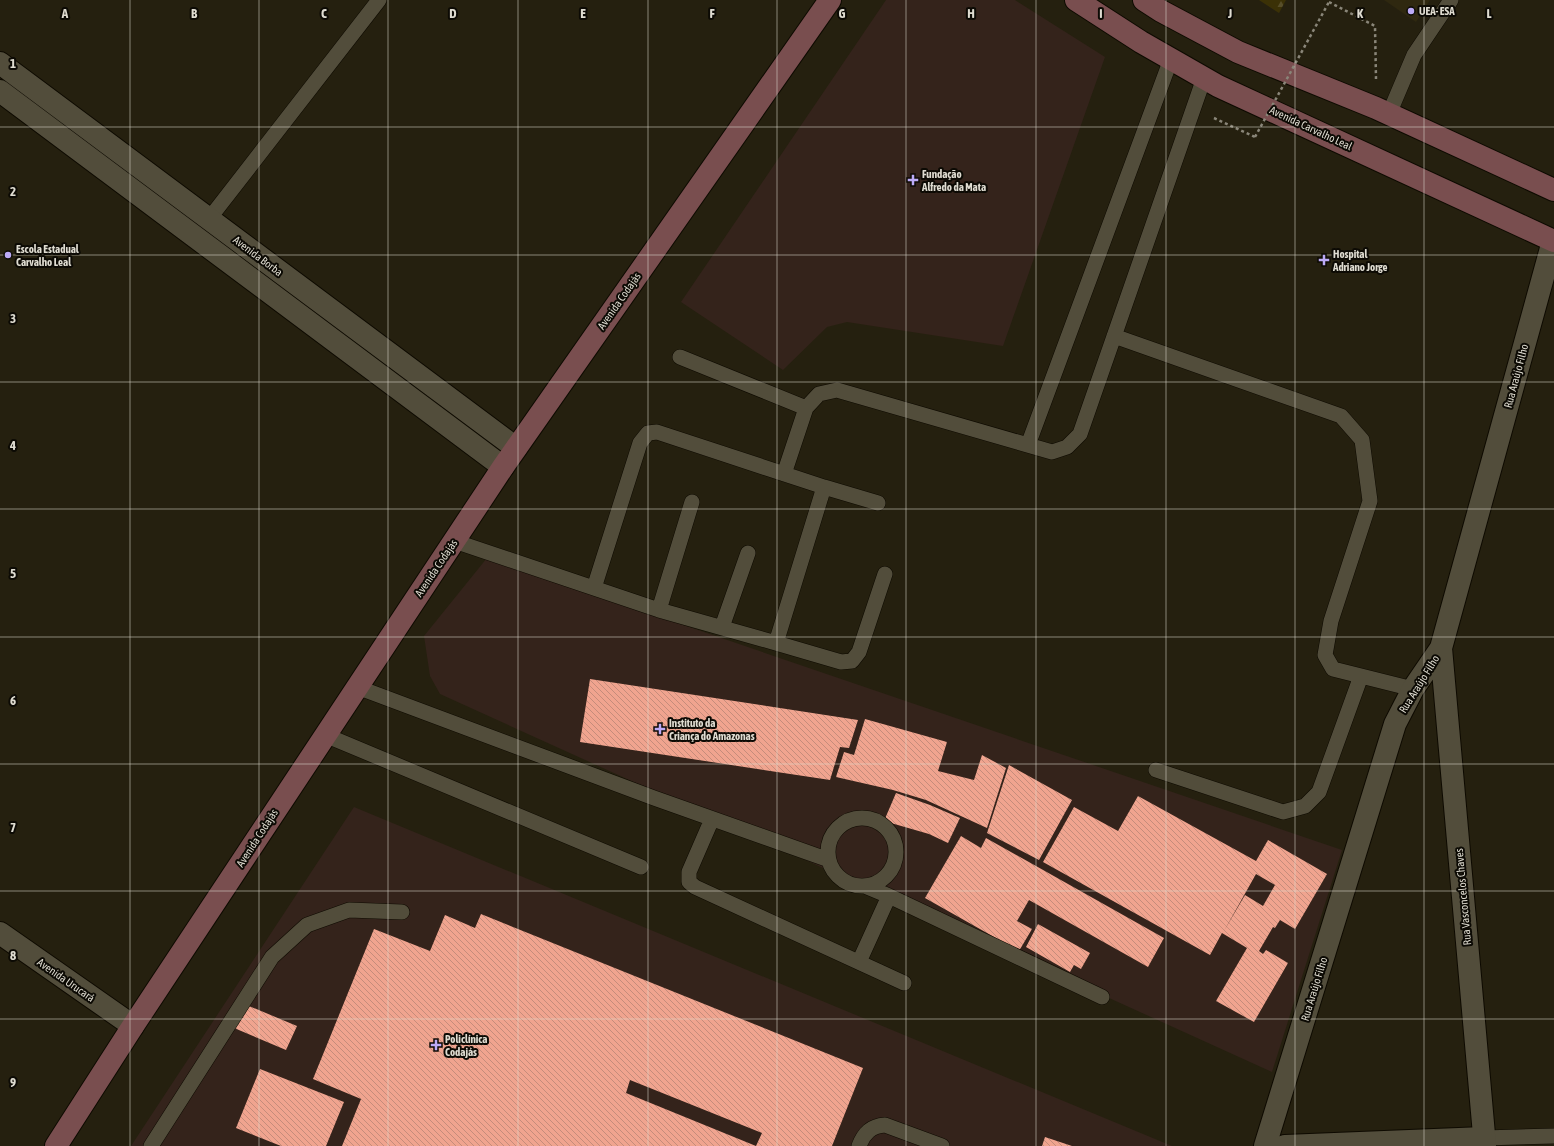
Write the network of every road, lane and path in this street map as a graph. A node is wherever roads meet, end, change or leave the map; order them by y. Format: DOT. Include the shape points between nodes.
graph roads {
  1 [pos="379,0"];
  2 [pos="830,0"];
  3 [pos="1076,0"];
  4 [pos="1144,0"];
  5 [pos="1451,0"];
  6 [pos="1171,59"];
  7 [pos="0,63"];
  8 [pos="1204,78"];
  9 [pos="0,91"];
  10 [pos="1382,111"];
  11 [pos="1255,137"];
  12 [pos="1554,190"];
  13 [pos="209,219"];
  14 [pos="1554,241"];
  15 [pos="1114,336"];
  16 [pos="680,357"];
  17 [pos="806,408"];
  18 [pos="1028,445"];
  19 [pos="516,448"];
  20 [pos="503,467"];
  21 [pos="784,474"];
  22 [pos="824,487"];
  23 [pos="692,502"];
  24 [pos="878,502"];
  25 [pos="454,541"];
  26 [pos="748,553"];
  27 [pos="885,574"];
  28 [pos="594,588"];
  29 [pos="659,610"];
  30 [pos="722,627"];
  31 [pos="776,643"];
  32 [pos="1441,648"];
  33 [pos="1361,676"];
  34 [pos="357,687"];
  35 [pos="1413,689"];
  36 [pos="325,735"];
  37 [pos="1156,770"];
  38 [pos="712,819"];
  39 [pos="830,860"];
  40 [pos="641,867"];
  41 [pos="865,886"];
  42 [pos="889,896"];
  43 [pos="402,912"];
  44 [pos="0,933"];
  45 [pos="859,962"];
  46 [pos="904,983"];
  47 [pos="1102,997"];
  48 [pos="133,1026"];
  49 [pos="1554,1136"];
  50 [pos="1485,1142"];
  51 [pos="56,1146"];
  52 [pos="151,1146"];
  53 [pos="859,1146"];
  54 [pos="942,1146"];
  55 [pos="1265,1146"];
  56 [pos="1285,1146"];
  1 -- 13 [label="lane"];
  2 -- 19 [label="street, Avenida Codajás"];
  3 -- 6 [label="street, Avenida Carvalho Leal"];
  4 -- 10 [label="street" via="1238,52"];
  5 -- 10 [label="lane" via="1414,54"];
  6 -- 8 [label="street, Avenida Carvalho Leal"];
  6 -- 18 [label="lane"];
  7 -- 13 [label="street, Avenida Borba"];
  8 -- 14 [label="street, Avenida Carvalho Leal"];
  8 -- 15 [label="lane"];
  9 -- 20 [label="street, Avenida Borba"];
  10 -- 11 [label="path, bridge" via="1375,26 1329,2"];
  10 -- 12 [label="street"];
  13 -- 19 [label="street, Avenida Borba"];
  14 -- 32 [label="street, Rua Araújo Filho"];
  15 -- 18 [label="lane" via="1080,434 1067,447 1052,452"];
  15 -- 33 [label="lane" via="1341,416 1362,440 1370,501 1332,621 1324,655 1333,669"];
  16 -- 17 [label="lane"];
  17 -- 18 [label="lane" via="819,394 837,390"];
  17 -- 21 [label="lane"];
  19 -- 20 [label="street, Avenida Codajás"];
  20 -- 25 [label="street, Avenida Codajás"];
  21 -- 22 [label="lane"];
  21 -- 28 [label="lane" via="657,432 648,433 640,443"];
  22 -- 24 [label="lane"];
  22 -- 31 [label="lane"];
  23 -- 29 [label="lane"];
  25 -- 28 [label="lane"];
  25 -- 34 [label="street, Avenida Codajás"];
  26 -- 30 [label="lane"];
  27 -- 31 [label="lane" via="859,652 852,661 841,662"];
  28 -- 29 [label="lane"];
  29 -- 30 [label="lane"];
  30 -- 31 [label="lane"];
  32 -- 35 [label="street, Rua Araújo Filho"];
  32 -- 50 [label="street, Rua Vasconcelos Chaves"];
  33 -- 35 [label="lane"];
  33 -- 37 [label="lane" via="1319,792 1305,806 1283,812"];
  34 -- 36 [label="street, Avenida Codajás"];
  34 -- 38 [label="lane"];
  35 -- 55 [label="street, Rua Araújo Filho" via="1395,724"];
  36 -- 40 [label="lane"];
  36 -- 48 [label="street, Avenida Codajás"];
  38 -- 39 [label="lane"];
  38 -- 45 [label="lane" via="690,872 689,882"];
  39 -- 41 [label="lane" via="834,871 842,880 853,885"];
  39 -- 41 [label="lane" via="832,838 839,828 849,821 860,818 883,825 895,844 896,856 893,867 886,877"];
  41 -- 42 [label="lane"];
  42 -- 45 [label="lane"];
  42 -- 47 [label="lane"];
  43 -- 52 [label="lane" via="349,910 307,925 272,957"];
  44 -- 48 [label="street, Avenida Urucará"];
  45 -- 46 [label="lane"];
  48 -- 51 [label="street, Avenida Codajás"];
  49 -- 50 [label="lane"];
  50 -- 56 [label="street"];
  53 -- 54 [label="lane" via="863,1136 877,1125 885,1125"];
}
